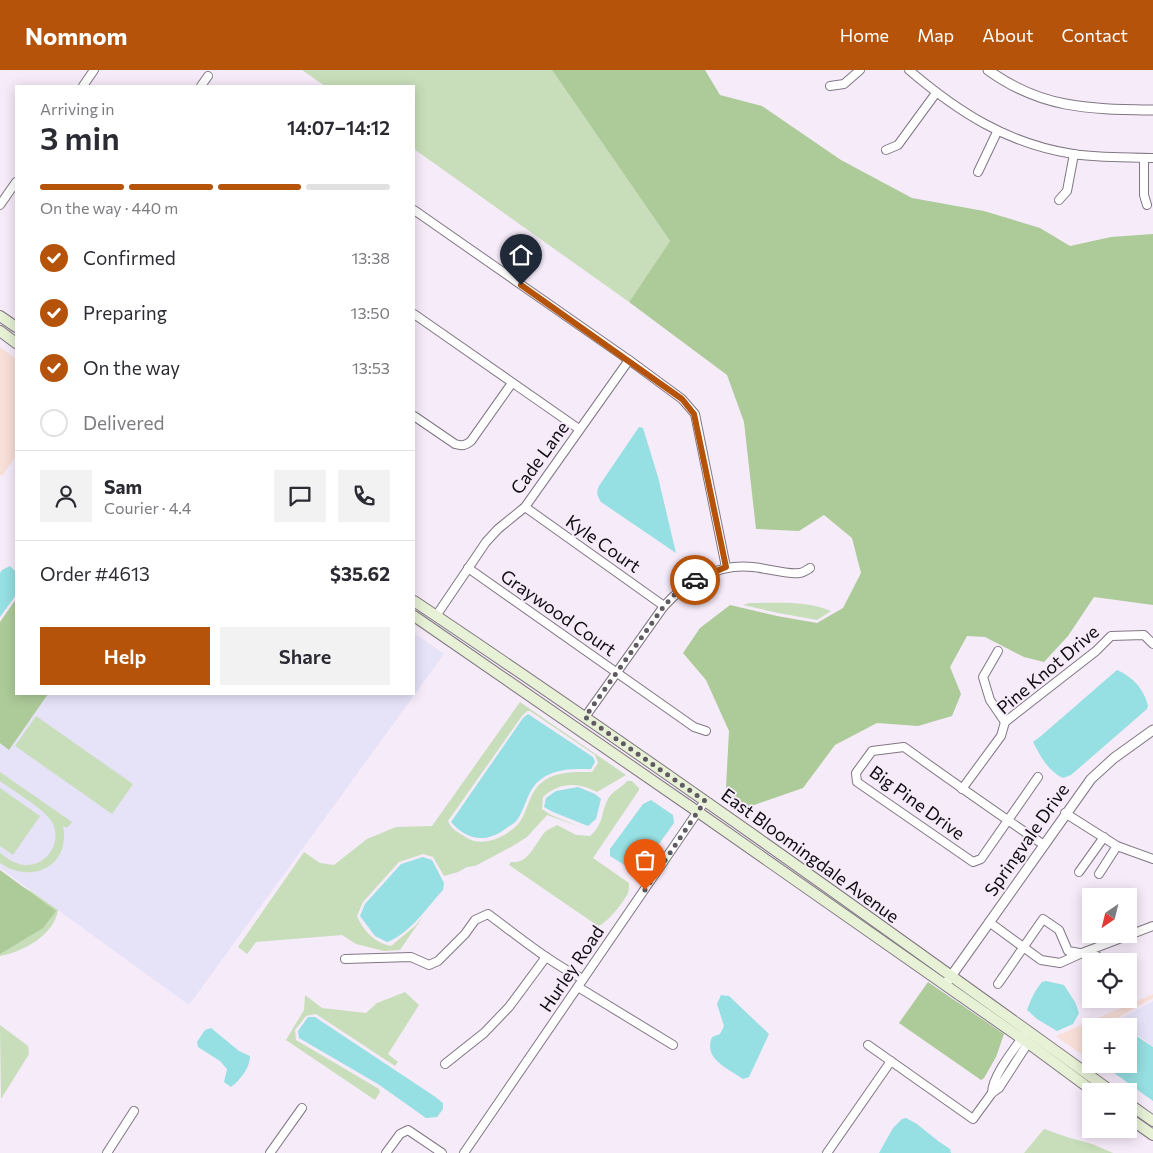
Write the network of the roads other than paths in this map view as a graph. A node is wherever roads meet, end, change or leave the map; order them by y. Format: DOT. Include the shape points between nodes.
graph roads {
  1 [pos="94,70"];
  2 [pos="860,70"];
  3 [pos="909,70"];
  4 [pos="988,70"];
  5 [pos="208,76"];
  6 [pos="84,85"];
  7 [pos="202,85"];
  8 [pos="830,86"];
  9 [pos="936,93"];
  10 [pos="1153,110"];
  11 [pos="997,132"];
  12 [pos="886,150"];
  13 [pos="1074,154"];
  14 [pos="1144,158"];
  15 [pos="1153,158"];
  16 [pos="978,172"];
  17 [pos="15,183"];
  18 [pos="1059,200"];
  19 [pos="0,205"];
  20 [pos="1147,205"];
  21 [pos="415,211"];
  22 [pos="415,315"];
  23 [pos="0,316"];
  24 [pos="15,326"];
  25 [pos="0,331"];
  26 [pos="15,342"];
  27 [pos="629,360"];
  28 [pos="512,383"];
  29 [pos="415,417"];
  30 [pos="579,429"];
  31 [pos="524,507"];
  32 [pos="726,567"];
  33 [pos="468,568"];
  34 [pos="810,568"];
  35 [pos="415,602"];
  36 [pos="664,606"];
  37 [pos="436,616"];
  38 [pos="415,617"];
  39 [pos="428,626"];
  40 [pos="1153,644"];
  41 [pos="998,651"];
  42 [pos="616,673"];
  43 [pos="534,682"];
  44 [pos="522,690"];
  45 [pos="585,717"];
  46 [pos="1006,722"];
  47 [pos="706,730"];
  48 [pos="1153,730"];
  49 [pos="1038,777"];
  50 [pos="962,789"];
  51 [pos="705,801"];
  52 [pos="698,812"];
  53 [pos="1065,813"];
  54 [pos="1008,820"];
  55 [pos="1104,837"];
  56 [pos="1044,845"];
  57 [pos="1118,846"];
  58 [pos="1153,859"];
  59 [pos="1080,872"];
  60 [pos="1099,874"];
  61 [pos="989,922"];
  62 [pos="1153,926"];
  63 [pos="1023,948"];
  64 [pos="1082,952"];
  65 [pos="1086,953"];
  66 [pos="546,957"];
  67 [pos="345,959"];
  68 [pos="583,979"];
  69 [pos="948,981"];
  70 [pos="998,984"];
  71 [pos="578,987"];
  72 [pos="1026,1037"];
  73 [pos="674,1044"];
  74 [pos="868,1045"];
  75 [pos="891,1061"];
  76 [pos="445,1064"];
  77 [pos="1083,1083"];
  78 [pos="1098,1083"];
  79 [pos="302,1108"];
  80 [pos="1137,1110"];
  81 [pos="134,1111"];
  82 [pos="1153,1122"];
  83 [pos="1137,1124"];
  84 [pos="1153,1135"];
  85 [pos="107,1153"];
  86 [pos="270,1153"];
  87 [pos="386,1153"];
  88 [pos="442,1153"];
  89 [pos="464,1153"];
  90 [pos="827,1153"];
  1 -- 6 [label="street"];
  2 -- 8 [label="street" via="844,84"];
  3 -- 9 [label="street"];
  4 -- 10 [label="street" via="1023,91 1058,103 1084,108"];
  5 -- 7 [label="street"];
  9 -- 11 [label="street"];
  9 -- 12 [label="street" via="898,145"];
  11 -- 13 [label="street"];
  11 -- 16 [label="street"];
  13 -- 14 [label="street"];
  13 -- 18 [label="street" via="1067,191"];
  14 -- 15 [label="street"];
  14 -- 20 [label="street"];
  17 -- 19 [label="street"];
  21 -- 27 [label="street"];
  22 -- 28 [label="street"];
  23 -- 24 [label="main road"];
  25 -- 26 [label="main road"];
  27 -- 30 [label="street, Cade Lane"];
  27 -- 32 [label="street" via="682,399 694,414"];
  28 -- 29 [label="street" via="467,444 455,444"];
  28 -- 30 [label="street"];
  30 -- 31 [label="street, Cade Lane"];
  31 -- 33 [label="street, Cade Lane" via="498,528"];
  31 -- 36 [label="street, Kyle Court"];
  32 -- 34 [label="street" via="751,566 798,574"];
  32 -- 36 [label="street" via="690,582"];
  33 -- 37 [label="street, Cade Lane"];
  33 -- 42 [label="street, Graywood Court"];
  35 -- 37 [label="main road, East Bloomingdale Avenue"];
  36 -- 42 [label="street"];
  37 -- 39 [label="main road"];
  37 -- 43 [label="main road, East Bloomingdale Avenue"];
  38 -- 39 [label="main road, East Bloomingdale Avenue"];
  39 -- 44 [label="main road, East Bloomingdale Avenue"];
  40 -- 46 [label="street, Pine Knot Drive" via="1144,635 1111,636"];
  41 -- 46 [label="street" via="983,677 990,700"];
  42 -- 45 [label="street"];
  42 -- 47 [label="street, Graywood Court" via="694,727"];
  43 -- 44 [label="main road"];
  43 -- 45 [label="main road, East Bloomingdale Avenue"];
  44 -- 52 [label="main road, East Bloomingdale Avenue"];
  45 -- 51 [label="main road, East Bloomingdale Avenue"];
  46 -- 50 [label="street, Pine Knot Drive" via="1001,736"];
  48 -- 53 [label="street, Springvale Drive" via="1091,779"];
  49 -- 54 [label="street, Big Pine Drive"];
  50 -- 54 [label="street, Big Pine Drive"];
  50 -- 54 [label="street, Big Pine Drive" via="904,747 872,751 856,773 857,782 973,862 981,859"];
  51 -- 52 [label="street, Hurley Road"];
  51 -- 69 [label="main road, East Bloomingdale Avenue"];
  52 -- 68 [label="street, Hurley Road"];
  52 -- 69 [label="main road, East Bloomingdale Avenue"];
  53 -- 55 [label="street"];
  53 -- 56 [label="street, Springvale Drive"];
  54 -- 56 [label="street, Big Pine Drive"];
  55 -- 57 [label="street"];
  55 -- 59 [label="street"];
  56 -- 61 [label="street, Springvale Drive"];
  57 -- 58 [label="street"];
  57 -- 60 [label="street"];
  61 -- 63 [label="street"];
  61 -- 69 [label="street, Springvale Drive"];
  62 -- 64 [label="street"];
  63 -- 64 [label="street" via="1041,960 1060,963"];
  63 -- 64 [label="street" via="1043,919 1059,930 1068,951"];
  63 -- 70 [label="street"];
  64 -- 65 [label="street"];
  66 -- 67 [label="street" via="488,914 475,920 438,961 430,964 411,957"];
  66 -- 68 [label="street"];
  66 -- 76 [label="street" via="509,1007 484,1033"];
  68 -- 71 [label="street, Hurley Road"];
  69 -- 72 [label="main road, East Bloomingdale Avenue"];
  71 -- 73 [label="street"];
  71 -- 89 [label="street, Hurley Road"];
  72 -- 75 [label="street" via="973,1119"];
  72 -- 77 [label="main road, East Bloomingdale Avenue"];
  72 -- 78 [label="main road, East Bloomingdale Avenue"];
  74 -- 75 [label="street"];
  75 -- 90 [label="street"];
  79 -- 86 [label="street"];
  80 -- 82 [label="main road"];
  81 -- 85 [label="street"];
  83 -- 84 [label="main road"];
  87 -- 88 [label="street" via="400,1134 408,1130"];
}
